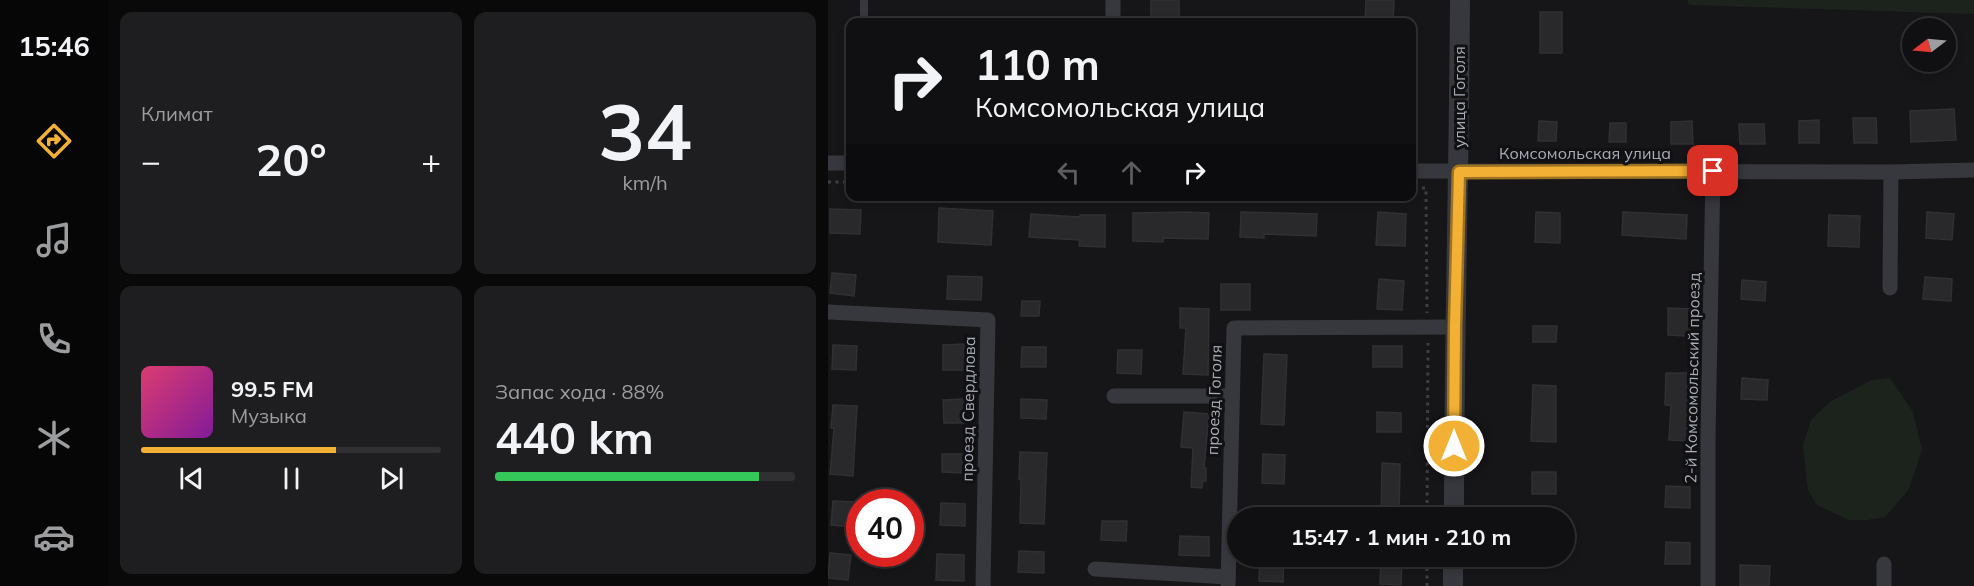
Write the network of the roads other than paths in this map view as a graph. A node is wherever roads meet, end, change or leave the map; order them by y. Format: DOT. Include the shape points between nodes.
graph roads {
  1 [pos="864,0"];
  2 [pos="1113,0"];
  3 [pos="1460,0"];
  4 [pos="864,18"];
  5 [pos="1113,18"];
  6 [pos="828,163"];
  7 [pos="846,163"];
  8 [pos="1974,170"];
  9 [pos="1416,171"];
  10 [pos="1713,171"];
  11 [pos="1459,172"];
  12 [pos="1891,172"];
  13 [pos="1890,288"];
  14 [pos="828,312"];
  15 [pos="1455,327"];
  16 [pos="1114,396"];
  17 [pos="1232,396"];
  18 [pos="1454,507"];
  19 [pos="1884,564"];
  20 [pos="1454,567"];
  21 [pos="1095,569"];
  22 [pos="1228,581"];
  23 [pos="983,586"];
  24 [pos="1453,586"];
  25 [pos="1708,586"];
  26 [pos="1884,586"];
  1 -- 4 [label="lane"];
  2 -- 5 [label="street"];
  3 -- 11 [label="street, улица Гоголя"];
  6 -- 7 [label="street"];
  8 -- 12 [label="street, Комсомольская улица"];
  9 -- 11 [label="street, Комсомольская улица"];
  10 -- 11 [label="street, Комсомольская улица"];
  10 -- 12 [label="street, Комсомольская улица"];
  10 -- 25 [label="street, 2-й Комсомольский проезд"];
  11 -- 15 [label="street, улица Гоголя"];
  12 -- 13 [label="street"];
  14 -- 23 [label="street, проезд Свердлова" via="988,320"];
  15 -- 17 [label="street, проезд Гоголя" via="1234,328"];
  15 -- 18 [label="street, улица Гоголя"];
  16 -- 17 [label="street"];
  17 -- 22 [label="street, проезд Гоголя"];
  19 -- 26 [label="street"];
  20 -- 24 [label="street"];
  21 -- 22 [label="street"];
}
